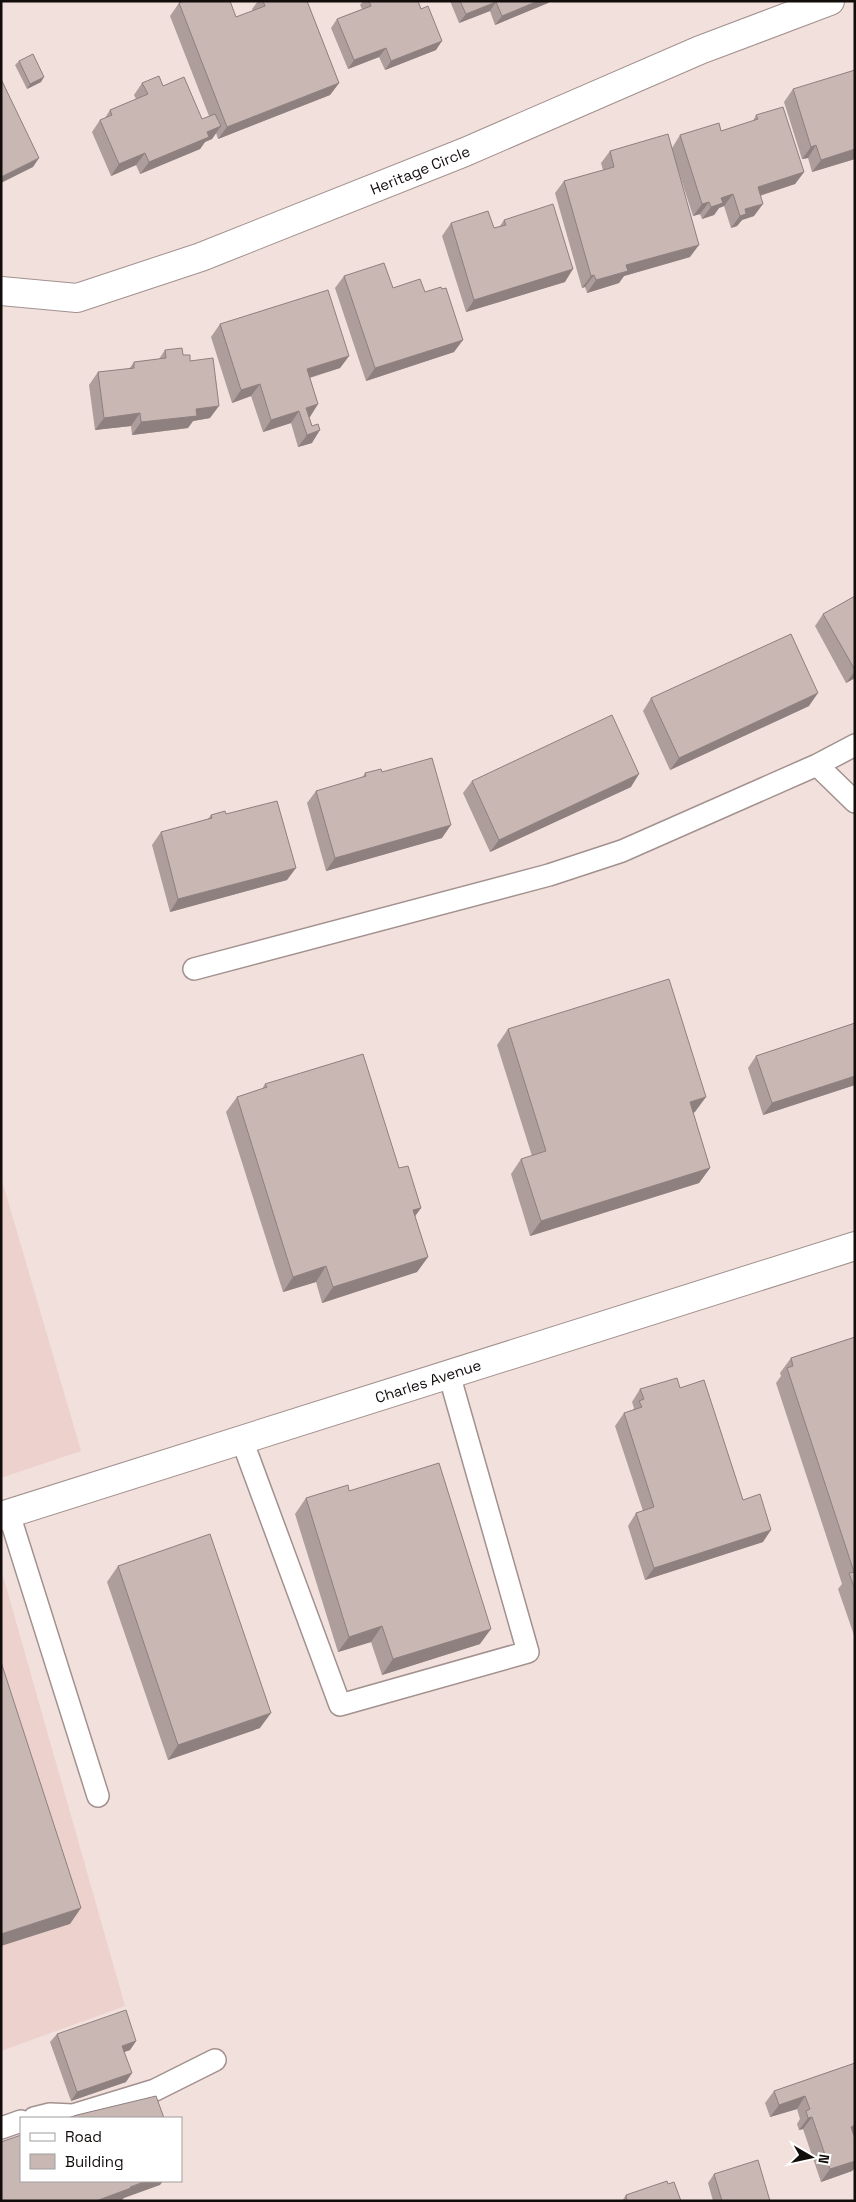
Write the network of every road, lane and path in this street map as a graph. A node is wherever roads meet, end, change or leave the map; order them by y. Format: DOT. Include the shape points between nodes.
graph roads {
  1 [pos="830,1"];
  2 [pos="1,291"];
  3 [pos="855,745"];
  4 [pos="818,765"];
  5 [pos="855,802"];
  6 [pos="194,969"];
  7 [pos="855,1246"];
  8 [pos="449,1374"];
  9 [pos="242,1440"];
  10 [pos="5,1515"];
  11 [pos="98,1796"];
  12 [pos="215,2060"];
  13 [pos="38,2117"];
  14 [pos="20,2121"];
  15 [pos="1,2128"];
  1 -- 2 [label="street, Heritage Circle" via="700,50 465,152 201,257 77,298"];
  3 -- 4 [label="lane"];
  4 -- 5 [label="lane"];
  4 -- 6 [label="lane" via="622,851 567,869"];
  7 -- 8 [label="street, Charles Avenue"];
  8 -- 9 [label="street, Charles Avenue"];
  8 -- 9 [label="lane" via="528,1652 340,1706"];
  9 -- 10 [label="street, Charles Avenue"];
  10 -- 11 [label="lane"];
  12 -- 13 [label="lane" via="155,2090 73,2115"];
  14 -- 15 [label="lane"];
}
